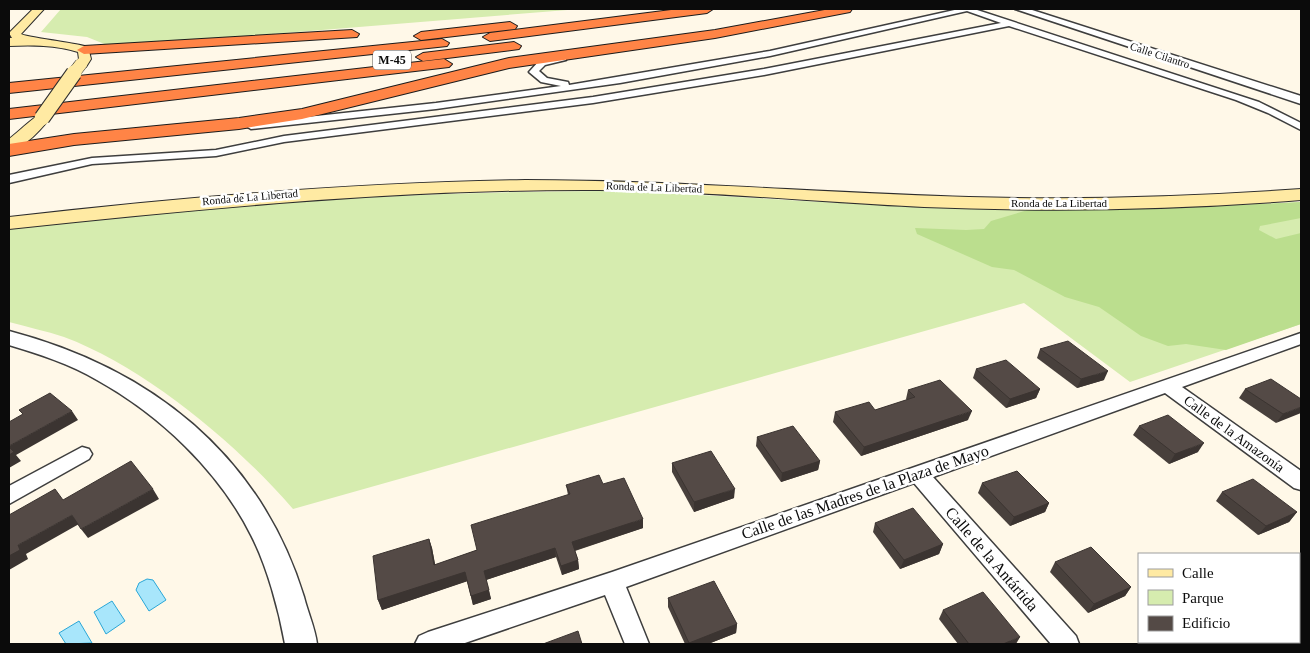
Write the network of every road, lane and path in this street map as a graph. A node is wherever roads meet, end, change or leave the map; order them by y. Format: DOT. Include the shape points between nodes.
graph roads {
  1 [pos="39,9"];
  2 [pos="636,9"];
  3 [pos="645,9"];
  4 [pos="829,9"];
  5 [pos="846,9"];
  6 [pos="968,9"];
  7 [pos="1020,9"];
  8 [pos="1035,9"];
  9 [pos="713,13"];
  10 [pos="1009,24"];
  11 [pos="407,30"];
  12 [pos="369,33"];
  13 [pos="22,41"];
  14 [pos="9,42"];
  15 [pos="597,51"];
  16 [pos="82,57"];
  17 [pos="642,75"];
  18 [pos="9,78"];
  19 [pos="9,88"];
  20 [pos="1301,94"];
  21 [pos="1301,100"];
  22 [pos="9,101"];
  23 [pos="9,114"];
  24 [pos="1301,127"];
  25 [pos="184,130"];
  26 [pos="9,148"];
  27 [pos="9,180"];
  28 [pos="1301,182"];
  29 [pos="1301,195"];
  30 [pos="9,211"];
  31 [pos="9,223"];
  32 [pos="9,338"];
  33 [pos="1301,338"];
  34 [pos="1168,386"];
  35 [pos="82,454"];
  36 [pos="917,473"];
  37 [pos="1301,482"];
  38 [pos="9,496"];
  39 [pos="612,582"];
  40 [pos="301,644"];
  41 [pos="428,644"];
  42 [pos="636,644"];
  43 [pos="1067,644"];
  1 -- 13 [label="main road" via="14,34"];
  2 -- 11 [label="highway"];
  3 -- 18 [label="highway" via="388,40"];
  4 -- 23 [label="highway" via="544,52"];
  5 -- 15 [label="highway" via="775,24"];
  6 -- 10 [label="street"];
  6 -- 17 [label="street" via="806,46"];
  7 -- 21 [label="street, Calle Cilantro"];
  8 -- 20 [label="street, Calle Cilantro"];
  9 -- 19 [label="highway, M-45"];
  9 -- 22 [label="highway, M-45" via="464,52"];
  10 -- 24 [label="street" via="1251,103"];
  10 -- 27 [label="street" via="764,72 593,100 284,139 216,154 92,161"];
  12 -- 16 [label="highway"];
  13 -- 14 [label="main road"];
  13 -- 16 [label="main road" via="54,42"];
  15 -- 17 [label="street" via="542,63 534,72 544,80 562,84"];
  15 -- 25 [label="highway" via="482,69 306,114"];
  16 -- 26 [label="main road, bridge" via="42,118"];
  17 -- 25 [label="street" via="448,104"];
  25 -- 26 [label="highway"];
  28 -- 30 [label="main road, Ronda de La Libertad" via="1195,189 1007,192 634,175 492,176 286,184"];
  29 -- 31 [label="main road, Ronda de La Libertad" via="1014,203 660,186 434,187 231,198"];
  32 -- 40 [label="street" via="67,356 106,374 142,396 207,454 263,529 284,582"];
  33 -- 34 [label="street, Calle de las Madres de la Plaza de Mayo"];
  34 -- 36 [label="street, Calle de las Madres de la Plaza de Mayo"];
  34 -- 37 [label="street, Calle de la Amazonía"];
  35 -- 38 [label="street"];
  36 -- 39 [label="street, Calle de las Madres de la Plaza de Mayo"];
  36 -- 43 [label="street, Calle de la Antártida"];
  39 -- 41 [label="street, Calle de las Madres de la Plaza de Mayo"];
  39 -- 42 [label="street"];
}
